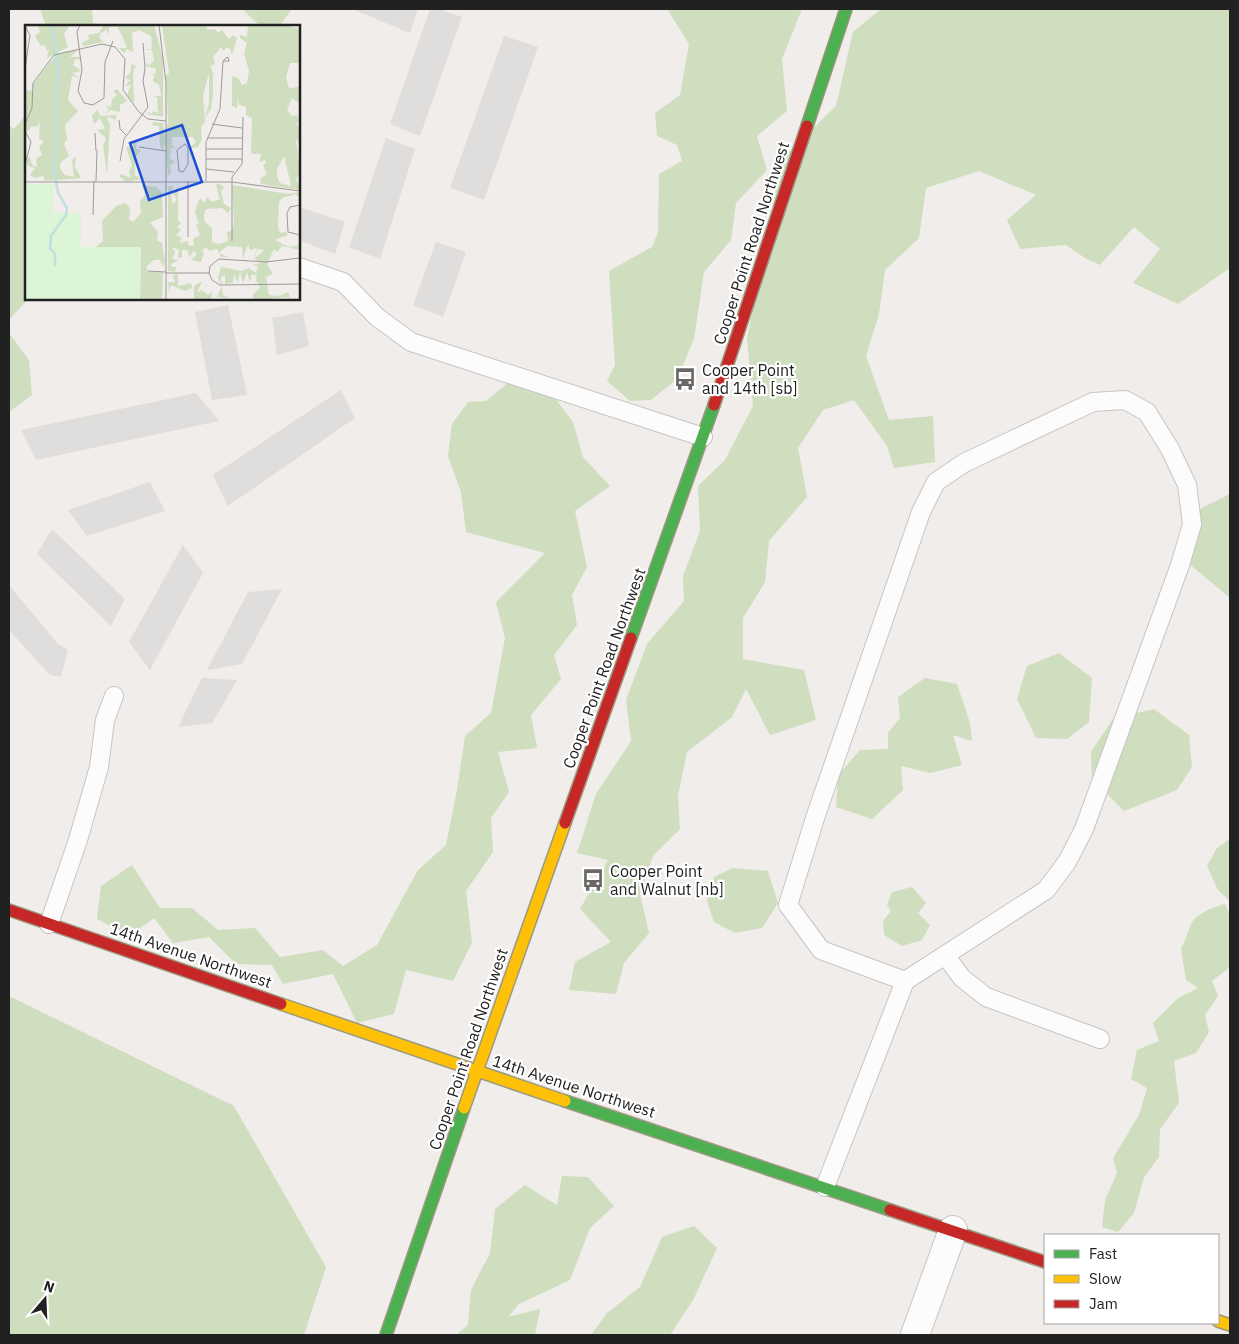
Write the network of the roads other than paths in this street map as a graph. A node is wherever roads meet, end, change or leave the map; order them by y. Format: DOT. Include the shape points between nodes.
graph roads {
  1 [pos="846,9"];
  2 [pos="300,267"];
  3 [pos="703,437"];
  4 [pos="114,696"];
  5 [pos="9,910"];
  6 [pos="49,924"];
  7 [pos="945,955"];
  8 [pos="905,981"];
  9 [pos="1100,1039"];
  10 [pos="477,1071"];
  11 [pos="825,1187"];
  12 [pos="953,1230"];
  13 [pos="1044,1262"];
  14 [pos="386,1335"];
  15 [pos="915,1335"];
  1 -- 3 [label="main road, Cooper Point Road Northwest"];
  2 -- 3 [label="lane" via="343,282 377,317 411,342"];
  3 -- 10 [label="main road, Cooper Point Road Northwest"];
  4 -- 6 [label="lane" via="105,720 98,767 78,840"];
  5 -- 6 [label="main road, 14th Avenue Northwest"];
  6 -- 10 [label="main road, 14th Avenue Northwest"];
  7 -- 8 [label="lane"];
  7 -- 8 [label="lane" via="1046,890 1067,862 1084,829 1180,565 1192,524 1187,485 1147,412 1125,400 1093,402 964,463 936,482 921,512 788,905 821,950"];
  7 -- 9 [label="lane" via="962,978 986,997"];
  8 -- 11 [label="lane"];
  10 -- 11 [label="main road, 14th Avenue Northwest"];
  10 -- 14 [label="main road, Cooper Point Road Northwest"];
  11 -- 12 [label="main road, 14th Avenue Northwest"];
  12 -- 13 [label="main road, 14th Avenue Northwest"];
  12 -- 15 [label="street"];
}
